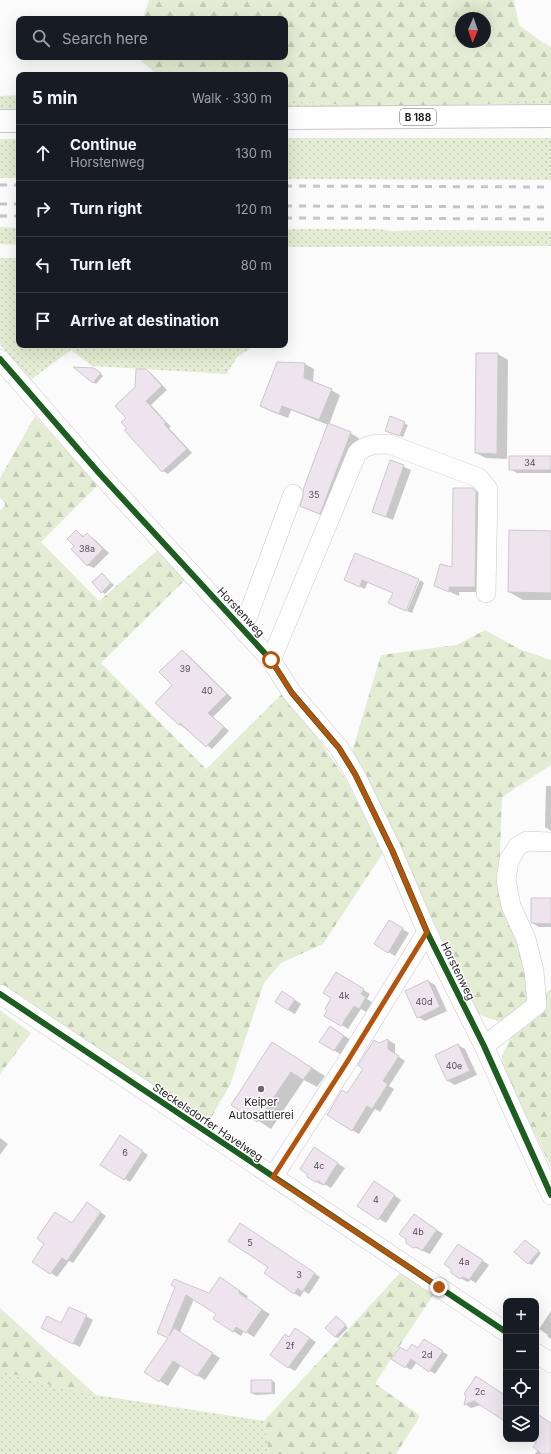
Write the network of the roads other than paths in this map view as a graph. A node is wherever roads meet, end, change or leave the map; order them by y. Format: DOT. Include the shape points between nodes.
graph roads {
  1 [pos="551,116"];
  2 [pos="288,118"];
  3 [pos="0,121"];
  4 [pos="16,121"];
  5 [pos="0,359"];
  6 [pos="293,494"];
  7 [pos="486,593"];
  8 [pos="243,629"];
  9 [pos="271,660"];
  10 [pos="551,842"];
  11 [pos="427,932"];
  12 [pos="0,994"];
  13 [pos="484,1046"];
  14 [pos="273,1177"];
  15 [pos="551,1195"];
  16 [pos="503,1330"];
  17 [pos="539,1355"];
  18 [pos="551,1363"];
  1 -- 2 [label="main road, B 188"];
  3 -- 4 [label="main road"];
  5 -- 8 [label="street, Horstenweg" via="99,473"];
  6 -- 8 [label="street"];
  7 -- 9 [label="street" via="488,489 479,478 389,444 366,446 357,453"];
  8 -- 9 [label="street, Horstenweg"];
  9 -- 11 [label="street, Horstenweg" via="292,693 339,748 355,774 392,850"];
  10 -- 13 [label="street" via="527,841 518,846 509,860 506,880 511,906 526,939 534,971 537,1005"];
  11 -- 13 [label="street, Horstenweg"];
  11 -- 14 [label="street"];
  12 -- 14 [label="street, Steckelsdorfer Havelweg"];
  13 -- 15 [label="street, Horstenweg"];
  14 -- 16 [label="street, Steckelsdorfer Havelweg"];
  17 -- 18 [label="street"];
}
